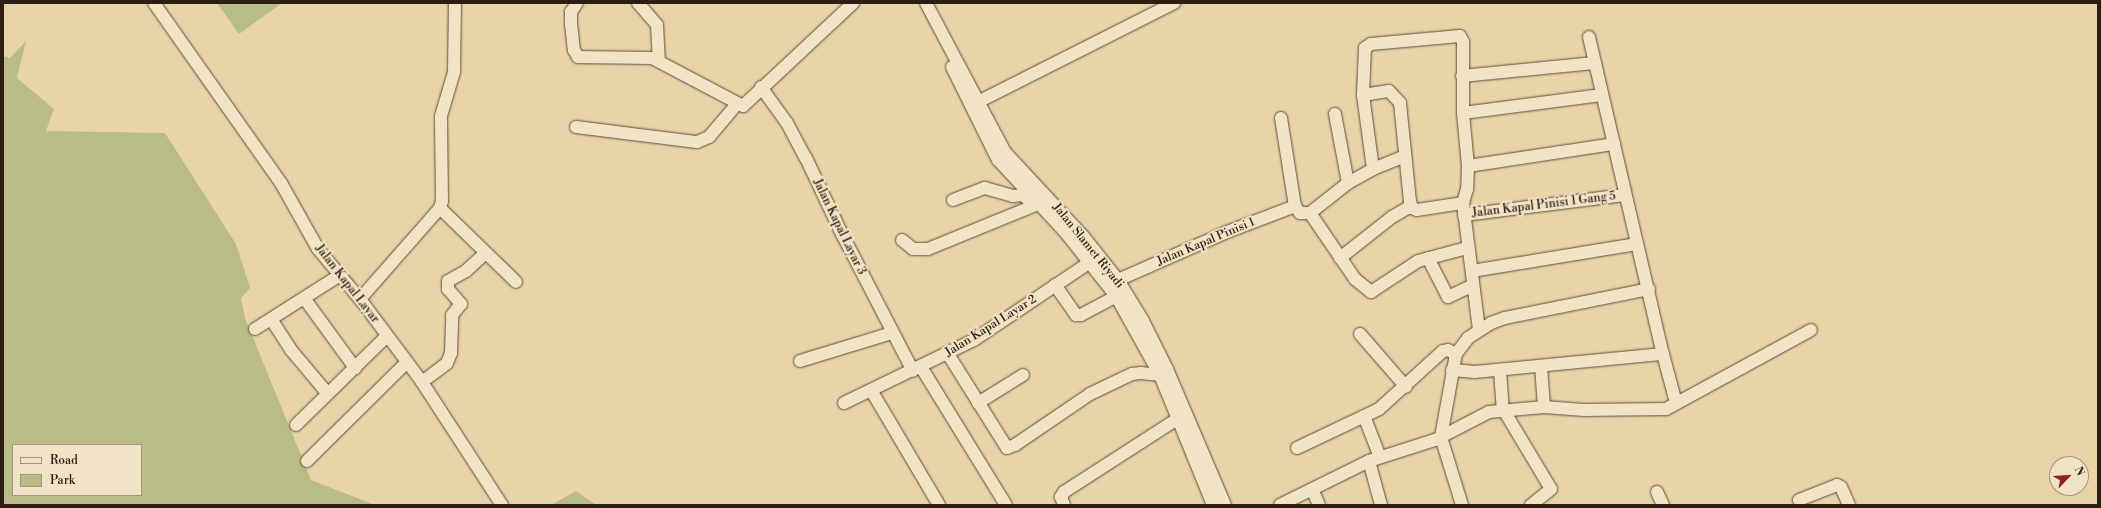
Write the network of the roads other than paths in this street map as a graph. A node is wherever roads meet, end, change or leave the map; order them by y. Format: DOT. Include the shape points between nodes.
graph roads {
  1 [pos="154,3"];
  2 [pos="455,3"];
  3 [pos="638,3"];
  4 [pos="853,3"];
  5 [pos="918,3"];
  6 [pos="926,3"];
  7 [pos="1174,3"];
  8 [pos="572,4"];
  9 [pos="1589,37"];
  10 [pos="659,61"];
  11 [pos="1594,63"];
  12 [pos="1462,76"];
  13 [pos="761,87"];
  14 [pos="1363,95"];
  15 [pos="1602,95"];
  16 [pos="978,102"];
  17 [pos="737,104"];
  18 [pos="1463,113"];
  19 [pos="1335,114"];
  20 [pos="1281,118"];
  21 [pos="576,127"];
  22 [pos="1614,144"];
  23 [pos="1406,156"];
  24 [pos="1468,166"];
  25 [pos="1373,169"];
  26 [pos="1348,183"];
  27 [pos="1625,195"];
  28 [pos="953,200"];
  29 [pos="1463,202"];
  30 [pos="1036,204"];
  31 [pos="1295,206"];
  32 [pos="1411,206"];
  33 [pos="440,208"];
  34 [pos="1310,214"];
  35 [pos="1464,215"];
  36 [pos="902,240"];
  37 [pos="1637,244"];
  38 [pos="1467,248"];
  39 [pos="485,253"];
  40 [pos="1340,258"];
  41 [pos="1428,258"];
  42 [pos="1090,262"];
  43 [pos="1472,271"];
  44 [pos="340,275"];
  45 [pos="1118,280"];
  46 [pos="516,282"];
  47 [pos="1055,285"];
  48 [pos="1472,286"];
  49 [pos="1649,289"];
  50 [pos="1116,296"];
  51 [pos="304,298"];
  52 [pos="360,299"];
  53 [pos="271,319"];
  54 [pos="1137,322"];
  55 [pos="255,329"];
  56 [pos="1479,329"];
  57 [pos="1812,330"];
  58 [pos="892,333"];
  59 [pos="1360,334"];
  60 [pos="387,336"];
  61 [pos="948,354"];
  62 [pos="1456,354"];
  63 [pos="1663,354"];
  64 [pos="800,361"];
  65 [pos="406,363"];
  66 [pos="1541,366"];
  67 [pos="355,368"];
  68 [pos="917,369"];
  69 [pos="1452,370"];
  70 [pos="1500,370"];
  71 [pos="1023,375"];
  72 [pos="1160,375"];
  73 [pos="422,382"];
  74 [pos="1406,387"];
  75 [pos="871,390"];
  76 [pos="328,394"];
  77 [pos="978,402"];
  78 [pos="844,403"];
  79 [pos="1676,403"];
  80 [pos="1544,407"];
  81 [pos="1503,409"];
  82 [pos="1364,416"];
  83 [pos="1179,418"];
  84 [pos="296,424"];
  85 [pos="1441,437"];
  86 [pos="1297,448"];
  87 [pos="1374,459"];
  88 [pos="307,461"];
  89 [pos="1313,490"];
  90 [pos="1657,492"];
  91 [pos="1799,498"];
  92 [pos="502,505"];
  93 [pos="939,505"];
  94 [pos="1006,505"];
  95 [pos="1064,505"];
  96 [pos="1213,505"];
  97 [pos="1225,505"];
  98 [pos="1280,505"];
  99 [pos="1318,505"];
  100 [pos="1380,505"];
  101 [pos="1462,505"];
  102 [pos="1531,505"];
  103 [pos="1663,505"];
  104 [pos="1849,505"];
  1 -- 44 [label="street, Jalan Kapal Layar" via="281,183 318,249"];
  2 -- 33 [label="street" via="454,72 441,116"];
  3 -- 10 [label="street" via="657,25"];
  4 -- 13 [label="street"];
  5 -- 30 [label="street, Jalan Slamet Riyadi" via="935,30 987,142 998,160"];
  6 -- 16 [label="street, Jalan Slamet Riyadi"];
  7 -- 16 [label="street"];
  8 -- 10 [label="street" via="574,50 578,57 646,57"];
  9 -- 11 [label="street"];
  10 -- 17 [label="street"];
  11 -- 12 [label="street"];
  11 -- 15 [label="street"];
  12 -- 14 [label="street" via="1463,42 1460,36 1371,44 1364,50"];
  12 -- 18 [label="street"];
  13 -- 17 [label="street" via="746,104"];
  13 -- 58 [label="street, Jalan Kapal Layar 3" via="787,123 806,158"];
  14 -- 23 [label="street" via="1389,91 1396,96 1402,107"];
  14 -- 25 [label="street"];
  15 -- 18 [label="street"];
  15 -- 22 [label="street"];
  16 -- 45 [label="street, Jalan Slamet Riyadi" via="995,136 1016,167 1060,210"];
  17 -- 21 [label="street" via="709,137 697,142"];
  18 -- 24 [label="street"];
  19 -- 26 [label="street"];
  20 -- 31 [label="street"];
  22 -- 24 [label="street"];
  22 -- 27 [label="street"];
  23 -- 25 [label="street"];
  23 -- 32 [label="street"];
  24 -- 29 [label="street" via="1467,189"];
  25 -- 26 [label="street"];
  26 -- 34 [label="street"];
  27 -- 35 [label="street, Jalan Kapal Pinisi 1 Gang 5"];
  27 -- 37 [label="street"];
  28 -- 30 [label="street" via="985,188 1013,196 1023,196"];
  29 -- 32 [label="street" via="1417,210"];
  29 -- 35 [label="street"];
  30 -- 36 [label="street" via="928,249 914,249"];
  30 -- 42 [label="street, Jalan Slamet Riyadi"];
  31 -- 34 [label="street" via="1300,213"];
  31 -- 45 [label="street, Jalan Kapal Pinisi 1" via="1227,232"];
  32 -- 40 [label="street" via="1392,217"];
  33 -- 39 [label="street"];
  33 -- 52 [label="street"];
  34 -- 40 [label="street"];
  35 -- 38 [label="street"];
  37 -- 43 [label="street"];
  37 -- 49 [label="street"];
  38 -- 41 [label="street"];
  38 -- 43 [label="street"];
  39 -- 46 [label="street"];
  39 -- 73 [label="street" via="466,271 448,281 448,289 461,304 452,315 451,353 447,363"];
  40 -- 41 [label="street" via="1356,280 1371,292 1411,264"];
  41 -- 48 [label="street" via="1448,297"];
  42 -- 47 [label="street, Jalan Kapal Layar 2"];
  42 -- 50 [label="street, Jalan Slamet Riyadi"];
  43 -- 48 [label="street"];
  44 -- 51 [label="street"];
  44 -- 52 [label="street, Jalan Kapal Layar"];
  45 -- 54 [label="street, Jalan Slamet Riyadi"];
  47 -- 50 [label="street" via="1076,315 1081,315"];
  47 -- 61 [label="street, Jalan Kapal Layar 2"];
  48 -- 56 [label="street"];
  49 -- 56 [label="street" via="1505,318"];
  49 -- 63 [label="street"];
  50 -- 54 [label="street, Jalan Slamet Riyadi"];
  51 -- 53 [label="street"];
  51 -- 67 [label="street"];
  52 -- 60 [label="street, Jalan Kapal Layar"];
  53 -- 55 [label="street"];
  53 -- 76 [label="street" via="291,350"];
  54 -- 72 [label="street, Jalan Slamet Riyadi"];
  54 -- 97 [label="street, Jalan Slamet Riyadi" via="1167,369"];
  56 -- 62 [label="street"];
  57 -- 79 [label="street"];
  58 -- 64 [label="street"];
  58 -- 68 [label="street, Jalan Kapal Layar 3"];
  59 -- 74 [label="street"];
  60 -- 65 [label="street, Jalan Kapal Layar"];
  60 -- 67 [label="street"];
  61 -- 68 [label="street, Jalan Kapal Layar 2"];
  61 -- 77 [label="street"];
  62 -- 69 [label="street"];
  62 -- 74 [label="street" via="1448,350 1443,352"];
  63 -- 66 [label="street"];
  63 -- 79 [label="street"];
  65 -- 73 [label="street, Jalan Kapal Layar"];
  65 -- 88 [label="street"];
  66 -- 70 [label="street"];
  66 -- 80 [label="street"];
  67 -- 76 [label="street"];
  68 -- 75 [label="street, Jalan Kapal Layar 2"];
  68 -- 94 [label="street, Jalan Kapal Layar 3"];
  69 -- 70 [label="street"];
  69 -- 85 [label="street"];
  70 -- 81 [label="street"];
  71 -- 77 [label="street"];
  72 -- 77 [label="street" via="1132,374 1090,394 1007,448"];
  72 -- 83 [label="street, Jalan Slamet Riyadi"];
  73 -- 92 [label="street, Jalan Kapal Layar"];
  74 -- 82 [label="street" via="1385,405"];
  75 -- 78 [label="street, Jalan Kapal Layar 2"];
  75 -- 93 [label="street"];
  76 -- 84 [label="street"];
  79 -- 80 [label="street" via="1666,409 1655,410"];
  80 -- 81 [label="street"];
  81 -- 85 [label="street" via="1489,412"];
  81 -- 102 [label="street" via="1551,486 1550,492"];
  82 -- 86 [label="street"];
  82 -- 87 [label="street"];
  83 -- 95 [label="street" via="1064,492 1061,497"];
  83 -- 96 [label="street, Jalan Slamet Riyadi"];
  85 -- 87 [label="street"];
  85 -- 101 [label="street"];
  87 -- 89 [label="street"];
  87 -- 100 [label="street"];
  89 -- 98 [label="street"];
  89 -- 99 [label="street"];
  90 -- 103 [label="street"];
  91 -- 104 [label="street" via="1837,485"];
}
